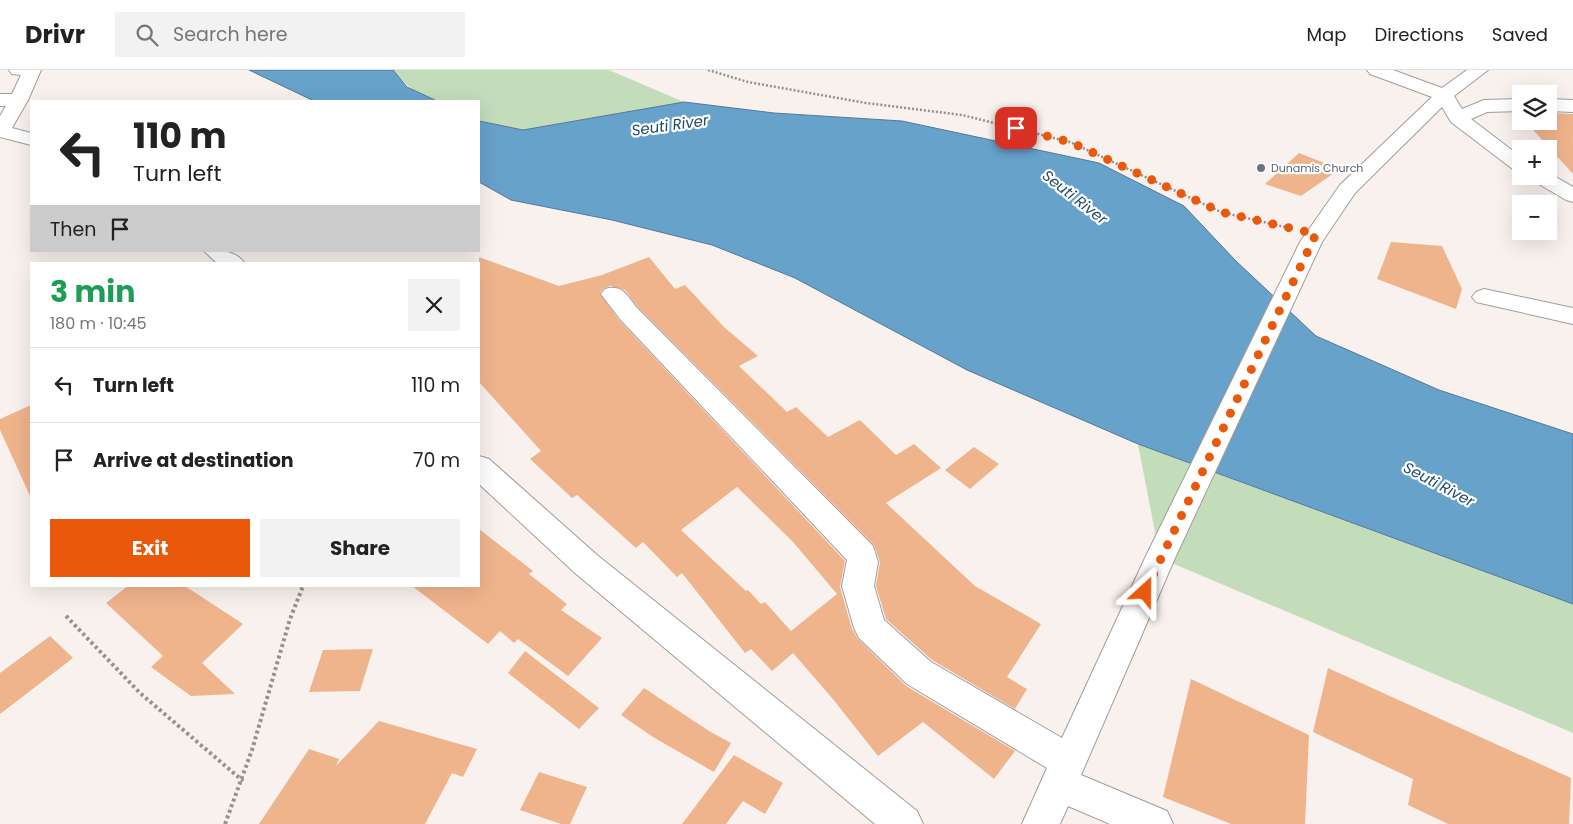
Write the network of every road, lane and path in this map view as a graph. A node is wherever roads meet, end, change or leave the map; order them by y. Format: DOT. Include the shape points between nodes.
graph roads {
  1 [pos="18,70"];
  2 [pos="708,70"];
  3 [pos="1376,70"];
  4 [pos="1479,70"];
  5 [pos="1444,95"];
  6 [pos="0,100"];
  7 [pos="19,100"];
  8 [pos="1512,105"];
  9 [pos="1557,105"];
  10 [pos="1573,106"];
  11 [pos="1458,118"];
  12 [pos="1,131"];
  13 [pos="30,139"];
  14 [pos="1512,159"];
  15 [pos="1554,185"];
  16 [pos="1573,196"];
  17 [pos="1313,238"];
  18 [pos="216,252"];
  19 [pos="231,262"];
  20 [pos="613,294"];
  21 [pos="1484,297"];
  22 [pos="1573,316"];
  23 [pos="480,468"];
  24 [pos="302,587"];
  25 [pos="66,616"];
  26 [pos="1065,773"];
  27 [pos="243,781"];
  28 [pos="225,824"];
  29 [pos="904,824"];
  30 [pos="1041,824"];
  31 [pos="1154,824"];
  1 -- 7 [label="street" via="32,70"];
  2 -- 17 [label="path" via="748,82 866,103 962,115 1070,142 1221,212"];
  3 -- 5 [label="street"];
  4 -- 5 [label="street"];
  5 -- 11 [label="street"];
  5 -- 17 [label="street" via="1347,189"];
  6 -- 7 [label="street"];
  7 -- 12 [label="street"];
  8 -- 11 [label="street" via="1484,106"];
  9 -- 10 [label="street"];
  11 -- 14 [label="street"];
  12 -- 13 [label="street"];
  15 -- 16 [label="street"];
  17 -- 26 [label="street" via="1160,558"];
  18 -- 19 [label="street"];
  20 -- 26 [label="street" via="862,555 858,586 870,628 919,673"];
  21 -- 22 [label="street"];
  23 -- 29 [label="street" via="586,564"];
  24 -- 27 [label="path" via="295,602"];
  25 -- 27 [label="path" via="140,693"];
  26 -- 30 [label="street"];
  26 -- 31 [label="street"];
  27 -- 28 [label="path"];
}
